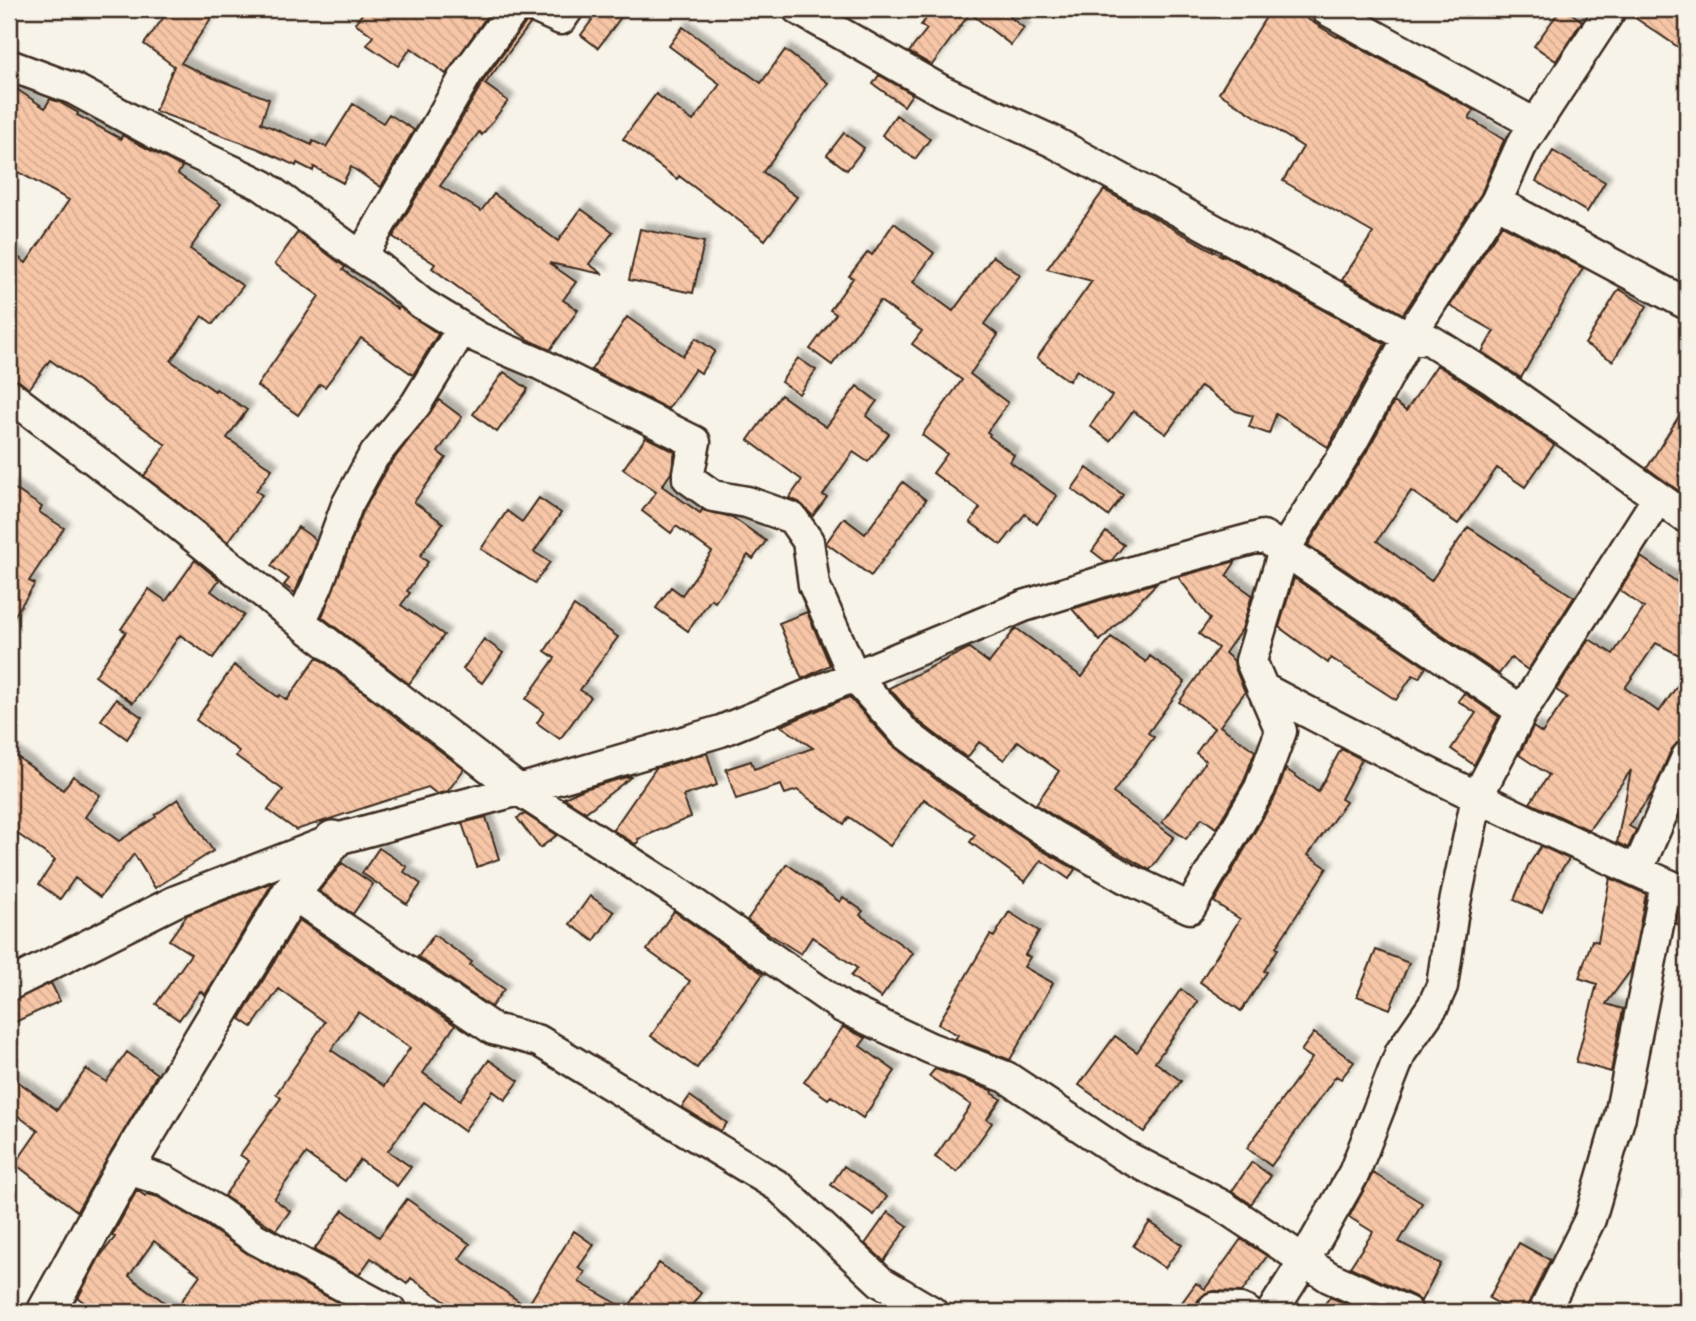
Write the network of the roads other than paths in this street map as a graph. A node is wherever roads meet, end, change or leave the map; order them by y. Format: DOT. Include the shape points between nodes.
graph roads {
  1 [pos="513,9"];
  2 [pos="538,9"];
  3 [pos="568,9"];
  4 [pos="798,9"];
  5 [pos="1326,9"];
  6 [pos="1611,9"];
  7 [pos="9,65"];
  8 [pos="1535,124"];
  9 [pos="1496,202"];
  10 [pos="360,257"];
  11 [pos="1687,304"];
  12 [pos="463,329"];
  13 [pos="1409,337"];
  14 [pos="9,395"];
  15 [pos="1658,498"];
  16 [pos="1687,518"];
  17 [pos="1284,550"];
  18 [pos="300,622"];
  19 [pos="854,676"];
  20 [pos="1262,688"];
  21 [pos="1522,711"];
  22 [pos="1687,757"];
  23 [pos="519,790"];
  24 [pos="1477,797"];
  25 [pos="333,841"];
  26 [pos="1637,871"];
  27 [pos="1677,888"];
  28 [pos="291,894"];
  29 [pos="9,985"];
  30 [pos="125,1168"];
  31 [pos="1304,1261"];
  32 [pos="46,1312"];
  33 [pos="392,1312"];
  34 [pos="932,1312"];
  35 [pos="1212,1312"];
  36 [pos="1247,1312"];
  37 [pos="1272,1312"];
  38 [pos="1407,1312"];
  39 [pos="1544,1312"];
  1 -- 10 [label="street" via="469,70"];
  2 -- 3 [label="street" via="561,19"];
  4 -- 13 [label="street" via="942,91 1052,141"];
  5 -- 8 [label="street"];
  6 -- 8 [label="street"];
  7 -- 10 [label="street" via="74,89 262,185"];
  8 -- 9 [label="street"];
  9 -- 11 [label="street"];
  9 -- 13 [label="street"];
  10 -- 12 [label="street"];
  12 -- 18 [label="street" via="416,404 373,457 347,505"];
  12 -- 19 [label="street" via="695,442 688,478 713,496 792,518 808,541 814,585"];
  13 -- 15 [label="street" via="1430,340 1492,379"];
  13 -- 17 [label="street" via="1352,442"];
  14 -- 18 [label="street"];
  15 -- 16 [label="street"];
  15 -- 21 [label="street"];
  17 -- 19 [label="street" via="1263,536 1154,565 1024,606"];
  17 -- 20 [label="street" via="1251,661"];
  17 -- 21 [label="street"];
  18 -- 23 [label="street"];
  19 -- 20 [label="street" via="905,733 949,767 1051,835 1190,908 1259,789 1281,731"];
  19 -- 23 [label="street" via="721,731"];
  20 -- 24 [label="street"];
  21 -- 24 [label="street"];
  22 -- 26 [label="street"];
  23 -- 25 [label="street"];
  23 -- 31 [label="street" via="842,1007 1006,1077 1125,1156 1221,1205"];
  24 -- 26 [label="street"];
  24 -- 31 [label="street" via="1442,986 1401,1052 1354,1173"];
  25 -- 28 [label="street"];
  25 -- 29 [label="street" via="176,901"];
  26 -- 27 [label="street"];
  27 -- 39 [label="street" via="1590,1219"];
  28 -- 30 [label="street"];
  28 -- 34 [label="street" via="493,1029 539,1041 778,1186 881,1282"];
  30 -- 32 [label="street"];
  30 -- 33 [label="street" via="165,1181 256,1239"];
  31 -- 37 [label="street"];
  31 -- 38 [label="street" via="1329,1278"];
  35 -- 36 [label="street" via="1214,1308"];
}
